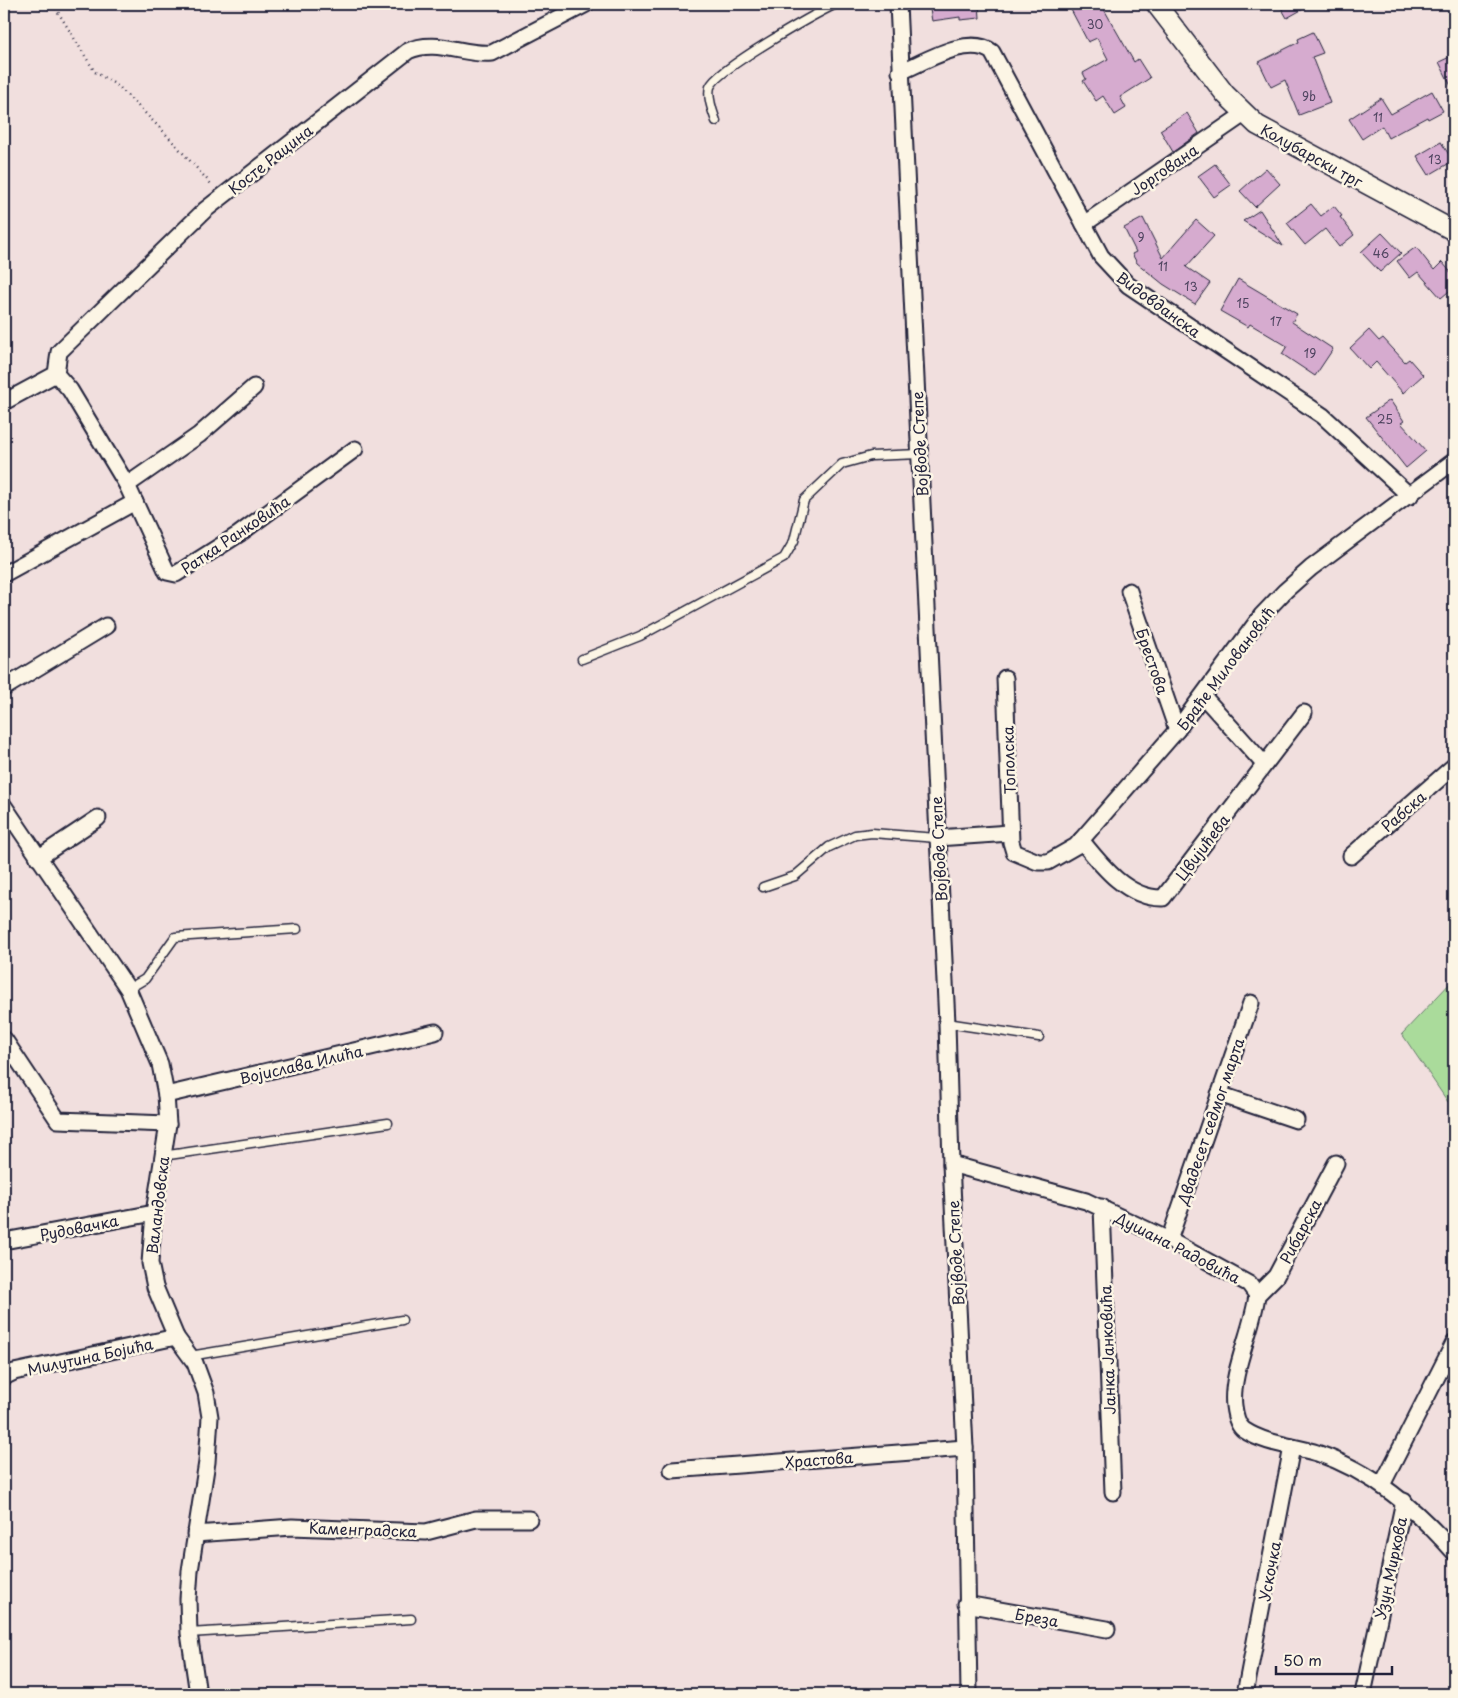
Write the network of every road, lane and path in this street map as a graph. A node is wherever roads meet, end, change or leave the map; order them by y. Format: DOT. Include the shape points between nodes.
graph roads {
  1 [pos="53,4"];
  2 [pos="586,4"];
  3 [pos="836,4"];
  4 [pos="898,4"];
  5 [pos="1156,4"];
  6 [pos="900,72"];
  7 [pos="1244,114"];
  8 [pos="716,121"];
  9 [pos="222,196"];
  10 [pos="1084,224"];
  11 [pos="1454,231"];
  12 [pos="56,374"];
  13 [pos="254,387"];
  14 [pos="4,402"];
  15 [pos="355,449"];
  16 [pos="920,454"];
  17 [pos="1454,461"];
  18 [pos="128,485"];
  19 [pos="1410,496"];
  20 [pos="135,502"];
  21 [pos="4,574"];
  22 [pos="1130,591"];
  23 [pos="106,626"];
  24 [pos="582,659"];
  25 [pos="1005,678"];
  26 [pos="4,688"];
  27 [pos="1203,696"];
  28 [pos="1304,713"];
  29 [pos="1177,730"];
  30 [pos="1264,764"];
  31 [pos="1454,766"];
  32 [pos="4,806"];
  33 [pos="98,818"];
  34 [pos="937,838"];
  35 [pos="1010,838"];
  36 [pos="1081,840"];
  37 [pos="1351,856"];
  38 [pos="38,858"];
  39 [pos="763,887"];
  40 [pos="297,929"];
  41 [pos="128,989"];
  42 [pos="1250,1003"];
  43 [pos="947,1023"];
  44 [pos="435,1032"];
  45 [pos="1038,1037"];
  46 [pos="4,1039"];
  47 [pos="1219,1094"];
  48 [pos="166,1095"];
  49 [pos="1296,1120"];
  50 [pos="388,1123"];
  51 [pos="168,1124"];
  52 [pos="162,1156"];
  53 [pos="1336,1163"];
  54 [pos="951,1164"];
  55 [pos="1102,1207"];
  56 [pos="154,1212"];
  57 [pos="1169,1240"];
  58 [pos="4,1241"];
  59 [pos="1257,1295"];
  60 [pos="402,1320"];
  61 [pos="176,1337"];
  62 [pos="1454,1343"];
  63 [pos="190,1356"];
  64 [pos="4,1377"];
  65 [pos="1292,1447"];
  66 [pos="965,1448"];
  67 [pos="672,1470"];
  68 [pos="1382,1485"];
  69 [pos="1113,1492"];
  70 [pos="1404,1501"];
  71 [pos="529,1519"];
  72 [pos="195,1534"];
  73 [pos="1454,1552"];
  74 [pos="966,1604"];
  75 [pos="411,1619"];
  76 [pos="1107,1629"];
  77 [pos="190,1633"];
  78 [pos="198,1694"];
  79 [pos="969,1694"];
  80 [pos="1245,1694"];
  81 [pos="1363,1694"];
  1 -- 9 [label="path" via="95,72 118,86"];
  2 -- 9 [label="street, Косте Рацина" via="492,53 430,45 408,51"];
  3 -- 8 [label="lane" via="740,60 713,83 710,101"];
  4 -- 6 [label="street, Војводе Степе"];
  5 -- 7 [label="street, Колубарски трг" via="1213,80"];
  6 -- 10 [label="street, Видовданска" via="966,45 984,46 992,52"];
  6 -- 16 [label="street, Војводе Степе"];
  7 -- 10 [label="street, Јоргована"];
  7 -- 11 [label="street, Колубарски трг" via="1279,138"];
  9 -- 12 [label="street, Косте Рацина" via="59,352"];
  10 -- 19 [label="street, Видовданска" via="1101,256 1128,285 1323,416"];
  12 -- 14 [label="street"];
  12 -- 18 [label="street, Ратка Ранковића" via="70,390"];
  13 -- 18 [label="street" via="199,435"];
  15 -- 20 [label="street, Ратка Ранковића" via="239,534 176,574 166,572"];
  16 -- 24 [label="lane" via="871,456 842,464 804,500 794,541 784,558 640,636"];
  16 -- 34 [label="street, Војводе Степе"];
  17 -- 19 [label="street, Браће Миловановић"];
  18 -- 20 [label="street, Ратка Ранковића"];
  19 -- 27 [label="street, Браће Миловановић" via="1311,568 1286,591 1262,615"];
  20 -- 21 [label="street"];
  22 -- 29 [label="street, Брестова"];
  23 -- 26 [label="street"];
  25 -- 35 [label="street, Тополска"];
  27 -- 29 [label="street, Браће Миловановић"];
  27 -- 30 [label="street"];
  28 -- 30 [label="street, Цвијићева"];
  29 -- 36 [label="street, Браће Миловановић"];
  30 -- 36 [label="street, Цвијићева" via="1163,898 1135,892 1104,870"];
  31 -- 37 [label="street, Рабска"];
  32 -- 38 [label="street, Валандовска"];
  33 -- 38 [label="street"];
  34 -- 35 [label="street"];
  34 -- 39 [label="lane" via="872,832 855,835 829,847 795,876"];
  34 -- 43 [label="street, Војводе Степе"];
  35 -- 36 [label="street, Браће Миловановић" via="1014,852 1038,862 1048,862"];
  38 -- 41 [label="street, Валандовска"];
  40 -- 41 [label="lane" via="175,937 145,979"];
  41 -- 48 [label="street, Валандовска" via="160,1064"];
  42 -- 47 [label="street, Двадесет седмог марта"];
  43 -- 45 [label="lane"];
  43 -- 54 [label="street, Војводе Степе"];
  44 -- 48 [label="street, Војислава Илића"];
  46 -- 51 [label="street" via="58,1120"];
  47 -- 49 [label="street"];
  47 -- 57 [label="street, Двадесет седмог марта"];
  48 -- 51 [label="street, Валандовска"];
  50 -- 52 [label="lane"];
  51 -- 52 [label="street, Валандовска"];
  52 -- 56 [label="street, Валандовска"];
  53 -- 59 [label="street, Рибарска" via="1276,1276"];
  54 -- 55 [label="street, Душана Радовића"];
  54 -- 66 [label="street, Војводе Степе"];
  55 -- 57 [label="street, Душана Радовића"];
  55 -- 69 [label="street, Јанка Јанковића"];
  56 -- 58 [label="street, Рудовачка"];
  56 -- 61 [label="street, Валандовска" via="150,1262 155,1287"];
  57 -- 59 [label="street, Душана Радовића" via="1244,1280"];
  59 -- 65 [label="street" via="1235,1386 1237,1421 1243,1430"];
  60 -- 63 [label="lane"];
  61 -- 63 [label="street, Валандовска"];
  61 -- 64 [label="street, Милутина Бојића" via="14,1372"];
  62 -- 68 [label="street"];
  63 -- 72 [label="street, Валандовска" via="206,1393 210,1417 207,1462"];
  65 -- 68 [label="street" via="1336,1461"];
  65 -- 80 [label="street, Ускочка"];
  66 -- 67 [label="street, Храстова"];
  66 -- 74 [label="street, Војводе Степе"];
  68 -- 70 [label="street"];
  70 -- 73 [label="street"];
  70 -- 81 [label="street, Узун Миркова"];
  71 -- 72 [label="street, Каменградска" via="476,1519 426,1532 300,1526"];
  72 -- 77 [label="street, Валандовска" via="188,1590"];
  74 -- 76 [label="street, Бреза"];
  74 -- 79 [label="street, Војводе Степе"];
  75 -- 77 [label="lane"];
  77 -- 78 [label="street, Валандовска"];
}
